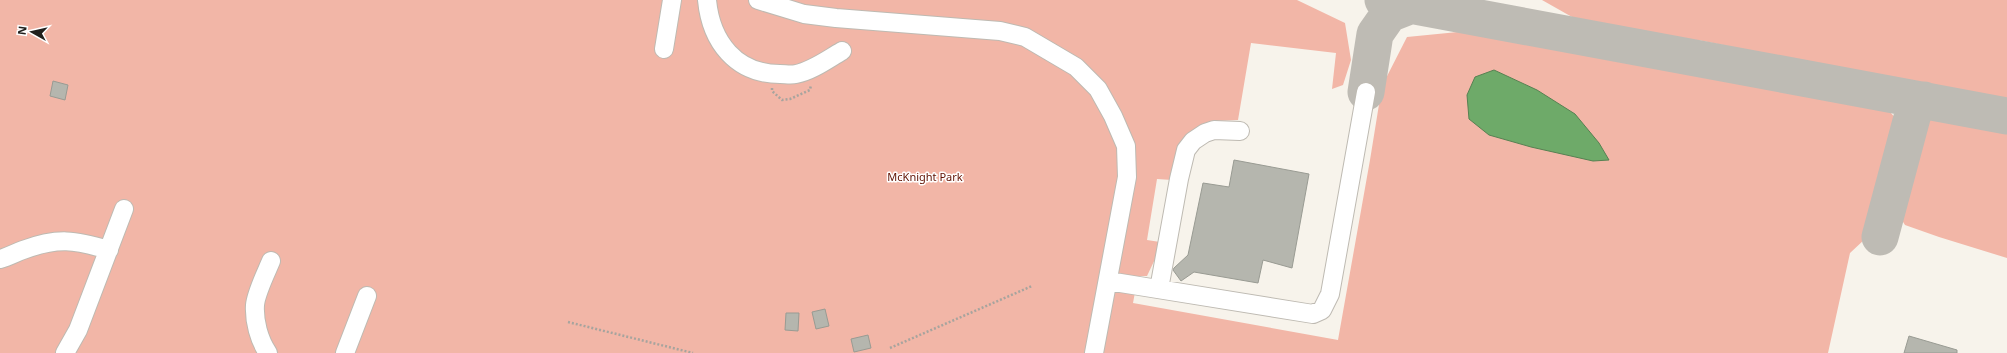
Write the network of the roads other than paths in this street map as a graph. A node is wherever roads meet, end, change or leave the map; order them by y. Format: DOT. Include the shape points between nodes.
graph roads {
  1 [pos="672,0"];
  2 [pos="707,0"];
  3 [pos="758,0"];
  4 [pos="664,49"];
  5 [pos="842,51"];
  6 [pos="1366,92"];
  7 [pos="1240,131"];
  8 [pos="124,209"];
  9 [pos="109,250"];
  10 [pos="0,259"];
  11 [pos="271,261"];
  12 [pos="1108,281"];
  13 [pos="1159,289"];
  14 [pos="367,296"];
  15 [pos="348,347"];
  16 [pos="65,353"];
  17 [pos="268,353"];
  18 [pos="1094,353"];
  1 -- 4 [label="lane"];
  2 -- 5 [label="lane" via="714,30 729,55 747,68 770,74 796,74"];
  3 -- 12 [label="lane" via="804,14 1000,31 1025,37 1076,67 1098,89 1126,146 1127,177"];
  6 -- 13 [label="lane" via="1330,294 1322,310 1313,314"];
  7 -- 13 [label="lane" via="1214,130 1205,133 1193,141 1186,150"];
  8 -- 9 [label="lane"];
  9 -- 10 [label="lane" via="78,242 56,240"];
  9 -- 16 [label="lane" via="78,330"];
  11 -- 17 [label="lane" via="255,304 256,324 262,344"];
  12 -- 13 [label="lane"];
  12 -- 18 [label="lane"];
  14 -- 15 [label="lane"];
}
